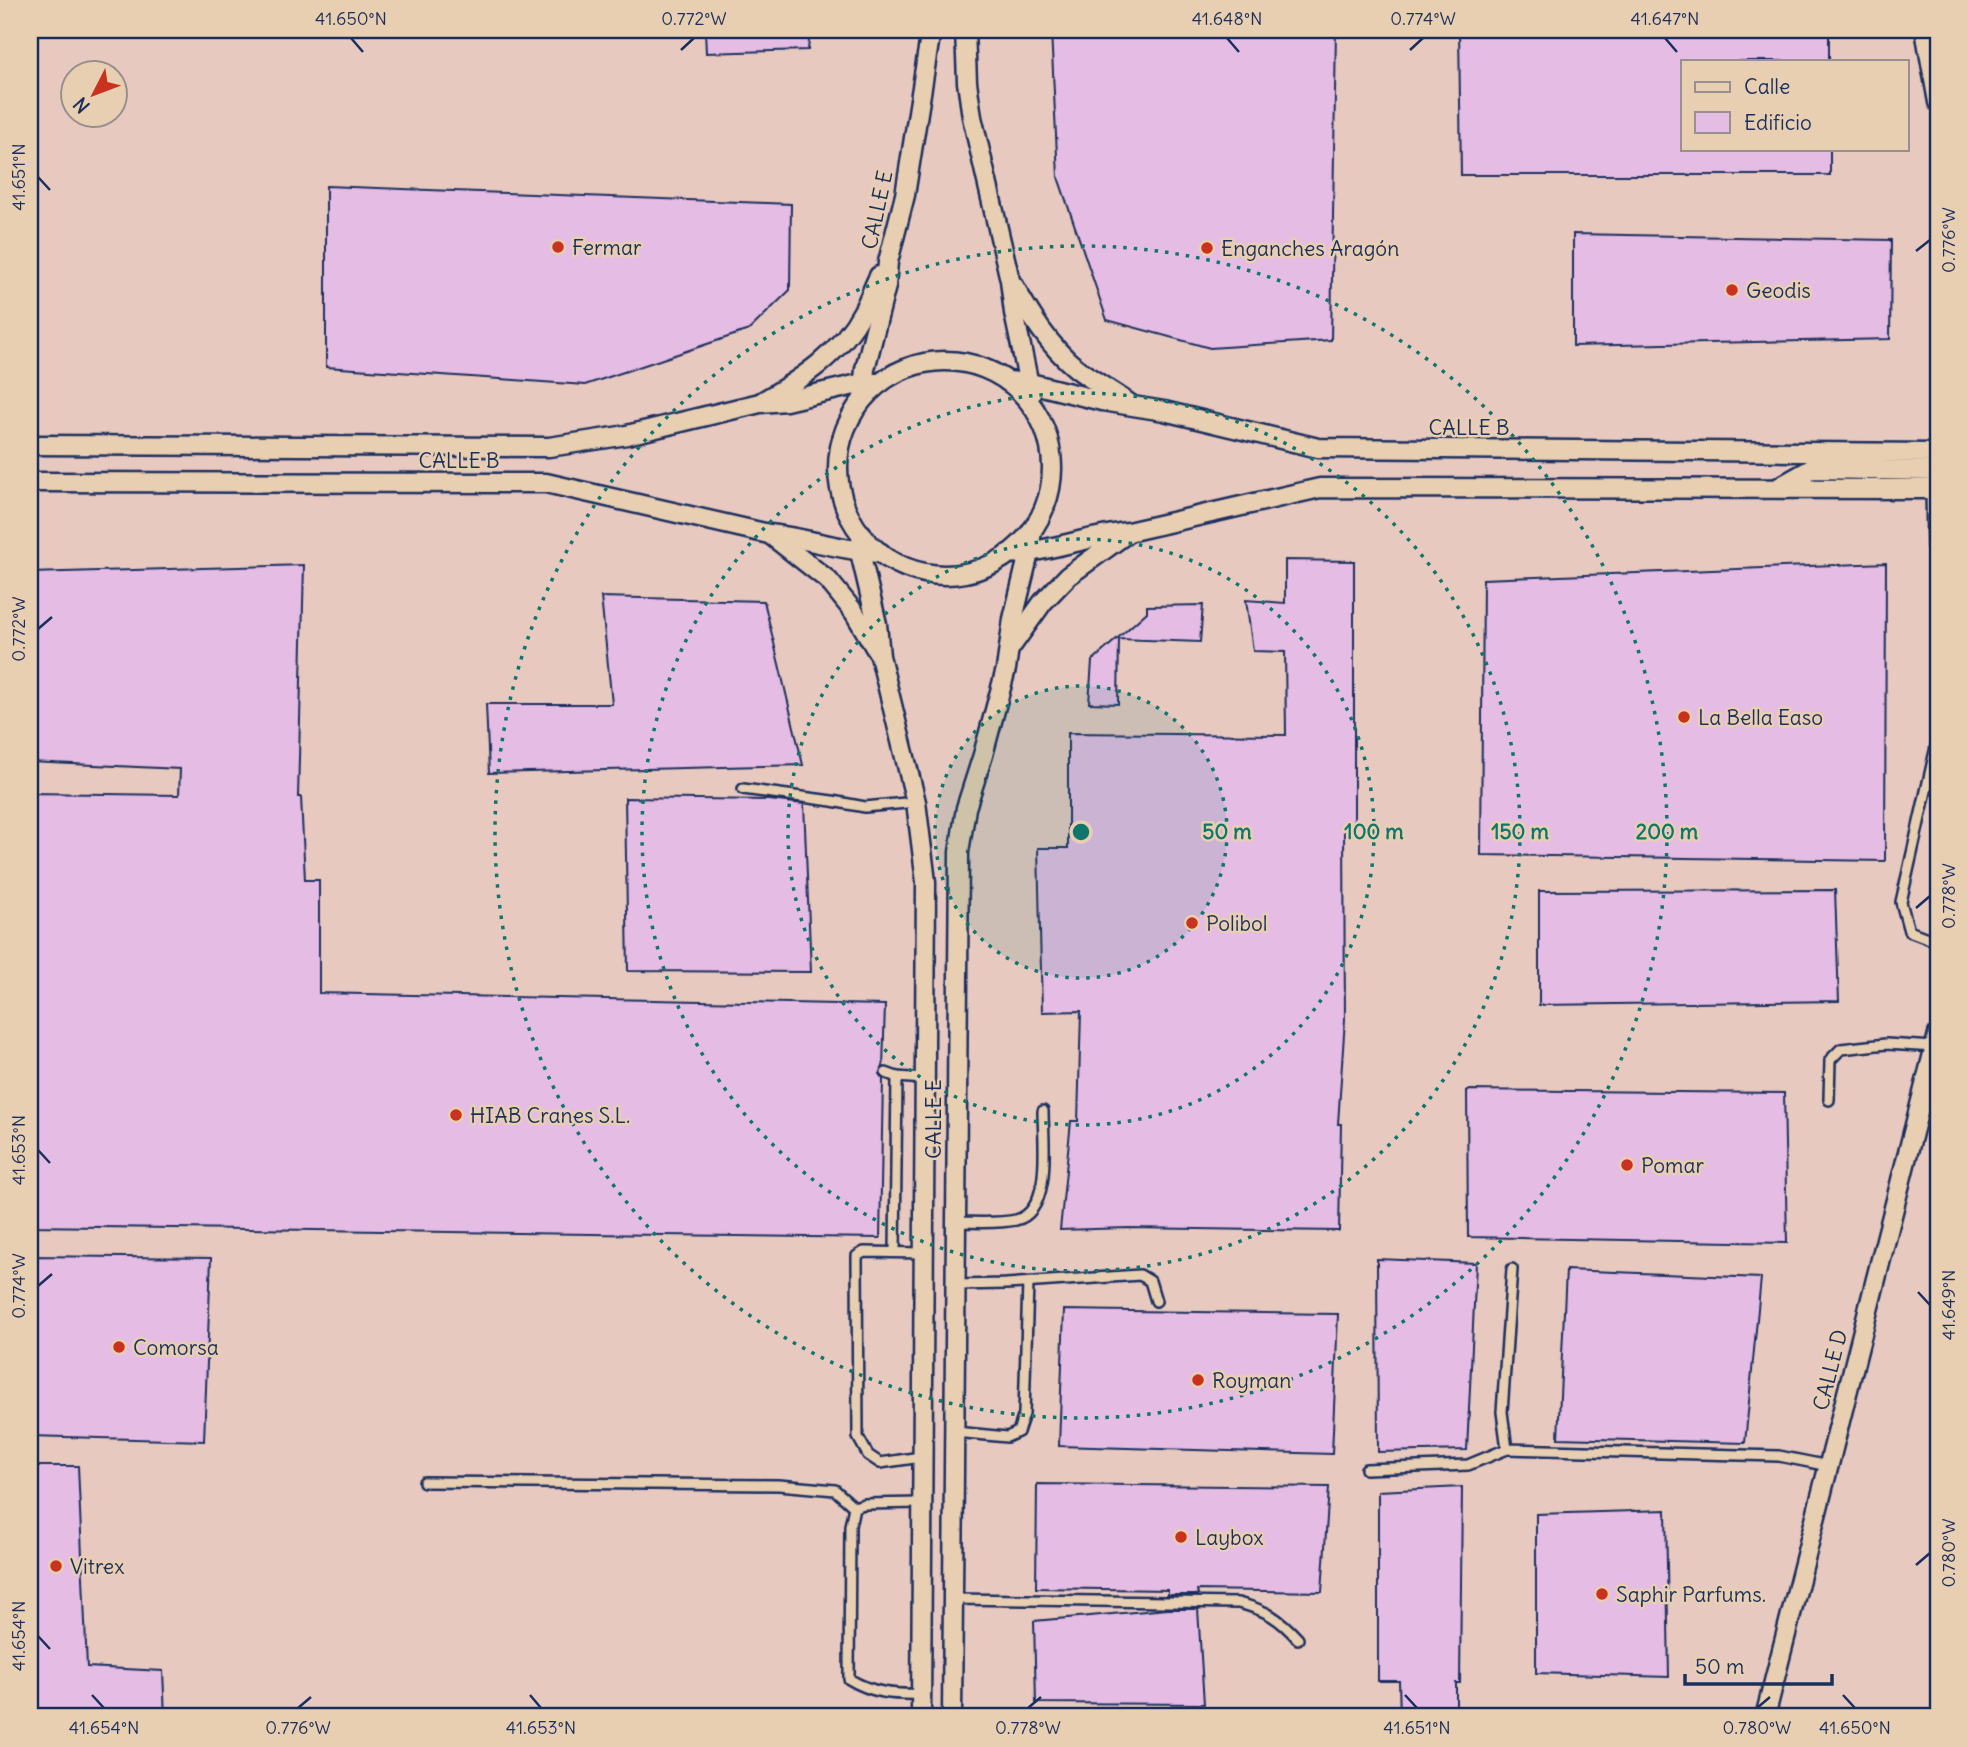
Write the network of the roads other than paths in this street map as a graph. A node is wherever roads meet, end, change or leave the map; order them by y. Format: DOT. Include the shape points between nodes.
graph roads {
  1 [pos="931,30"];
  2 [pos="965,30"];
  3 [pos="1925,30"];
  4 [pos="1938,102"];
  5 [pos="888,261"];
  6 [pos="1010,280"];
  7 [pos="1007,381"];
  8 [pos="1030,383"];
  9 [pos="869,388"];
  10 [pos="760,403"];
  11 [pos="1130,404"];
  12 [pos="1033,407"];
  13 [pos="1938,438"];
  14 [pos="30,445"];
  15 [pos="1917,453"];
  16 [pos="1938,453"];
  17 [pos="1938,471"];
  18 [pos="30,482"];
  19 [pos="1776,488"];
  20 [pos="1934,489"];
  21 [pos="1032,530"];
  22 [pos="1128,533"];
  23 [pos="769,534"];
  24 [pos="861,543"];
  25 [pos="1029,553"];
  26 [pos="1008,554"];
  27 [pos="1938,563"];
  28 [pos="1010,648"];
  29 [pos="880,656"];
  30 [pos="1938,738"];
  31 [pos="743,789"];
  32 [pos="916,802"];
  33 [pos="1938,942"];
  34 [pos="1937,1040"];
  35 [pos="886,1073"];
  36 [pos="897,1077"];
  37 [pos="924,1079"];
  38 [pos="1829,1100"];
  39 [pos="1044,1111"];
  40 [pos="956,1223"];
  41 [pos="895,1252"];
  42 [pos="923,1253"];
  43 [pos="1512,1269"];
  44 [pos="1028,1283"];
  45 [pos="956,1284"];
  46 [pos="1156,1301"];
  47 [pos="955,1432"];
  48 [pos="1507,1449"];
  49 [pos="921,1457"];
  50 [pos="1829,1466"];
  51 [pos="1366,1469"];
  52 [pos="424,1482"];
  53 [pos="921,1503"];
  54 [pos="854,1507"];
  55 [pos="953,1599"];
  56 [pos="1298,1639"];
  57 [pos="921,1694"];
  58 [pos="580,1717"];
  59 [pos="614,1717"];
  60 [pos="920,1717"];
  61 [pos="952,1717"];
  62 [pos="1765,1717"];
  1 -- 5 [label="street, CALLE E" via="905,195"];
  2 -- 6 [label="street" via="972,117"];
  3 -- 4 [label="street"];
  5 -- 9 [label="street, CALLE E" via="865,369"];
  5 -- 10 [label="street, CALLE B" via="863,312 841,343 798,380"];
  6 -- 8 [label="street"];
  6 -- 11 [label="street" via="1060,353"];
  7 -- 8 [label="street, CALLE B"];
  7 -- 9 [label="street" via="976,366 943,361 910,367"];
  7 -- 12 [label="street"];
  8 -- 11 [label="street, CALLE B" via="1092,400"];
  8 -- 12 [label="street"];
  9 -- 10 [label="street, CALLE B"];
  9 -- 24 [label="street" via="845,430 838,466 844,502"];
  10 -- 14 [label="street, CALLE B" via="626,435 549,447"];
  11 -- 15 [label="street, CALLE B" via="1318,448"];
  12 -- 21 [label="street" via="1048,441 1051,478 1045,505"];
  13 -- 15 [label="street"];
  15 -- 16 [label="street, CALLE B"];
  17 -- 19 [label="street" via="1811,470"];
  18 -- 23 [label="street, CALLE B" via="546,483"];
  19 -- 20 [label="street"];
  19 -- 22 [label="street" via="1320,488"];
  20 -- 27 [label="lane" via="1932,546"];
  21 -- 25 [label="street, CALLE E"];
  21 -- 26 [label="street"];
  22 -- 25 [label="street"];
  22 -- 28 [label="street" via="1068,576"];
  23 -- 24 [label="street, CALLE B"];
  23 -- 29 [label="street, CALLE E" via="828,580"];
  24 -- 26 [label="street" via="915,570 947,575 979,569"];
  24 -- 29 [label="street, CALLE E"];
  25 -- 26 [label="street"];
  25 -- 28 [label="street, CALLE E"];
  28 -- 40 [label="street, CALLE E" via="966,808 959,852"];
  29 -- 32 [label="street, CALLE E"];
  30 -- 33 [label="lane" via="1901,902 1909,932"];
  31 -- 32 [label="lane" via="865,807"];
  32 -- 37 [label="street, CALLE E" via="926,882"];
  34 -- 38 [label="lane" via="1840,1049 1830,1060"];
  34 -- 50 [label="street, CALLE D"];
  35 -- 36 [label="lane"];
  36 -- 37 [label="lane"];
  36 -- 41 [label="lane"];
  37 -- 42 [label="street, CALLE E"];
  39 -- 40 [label="lane" via="1043,1187 1035,1208 1019,1219"];
  40 -- 45 [label="street, CALLE E"];
  41 -- 42 [label="lane"];
  41 -- 49 [label="lane" via="857,1256 858,1437 868,1455 880,1463"];
  42 -- 49 [label="street, CALLE E"];
  43 -- 48 [label="lane" via="1502,1412"];
  44 -- 45 [label="lane"];
  44 -- 46 [label="lane" via="1140,1275 1150,1281"];
  44 -- 47 [label="lane" via="1024,1414 1018,1432 1007,1437"];
  45 -- 47 [label="street, CALLE E"];
  47 -- 55 [label="street, CALLE E"];
  48 -- 50 [label="lane" via="1779,1456"];
  48 -- 51 [label="lane" via="1468,1465"];
  49 -- 53 [label="street, CALLE E"];
  50 -- 62 [label="street, CALLE D"];
  52 -- 54 [label="lane" via="779,1485 835,1489"];
  53 -- 54 [label="lane"];
  53 -- 57 [label="street, CALLE E"];
  54 -- 57 [label="lane" via="849,1679 865,1689 893,1695"];
  55 -- 56 [label="lane" via="1238,1603 1281,1620"];
  55 -- 61 [label="street, CALLE E"];
  57 -- 60 [label="street, CALLE E"];
  58 -- 59 [label="lane"];
}
